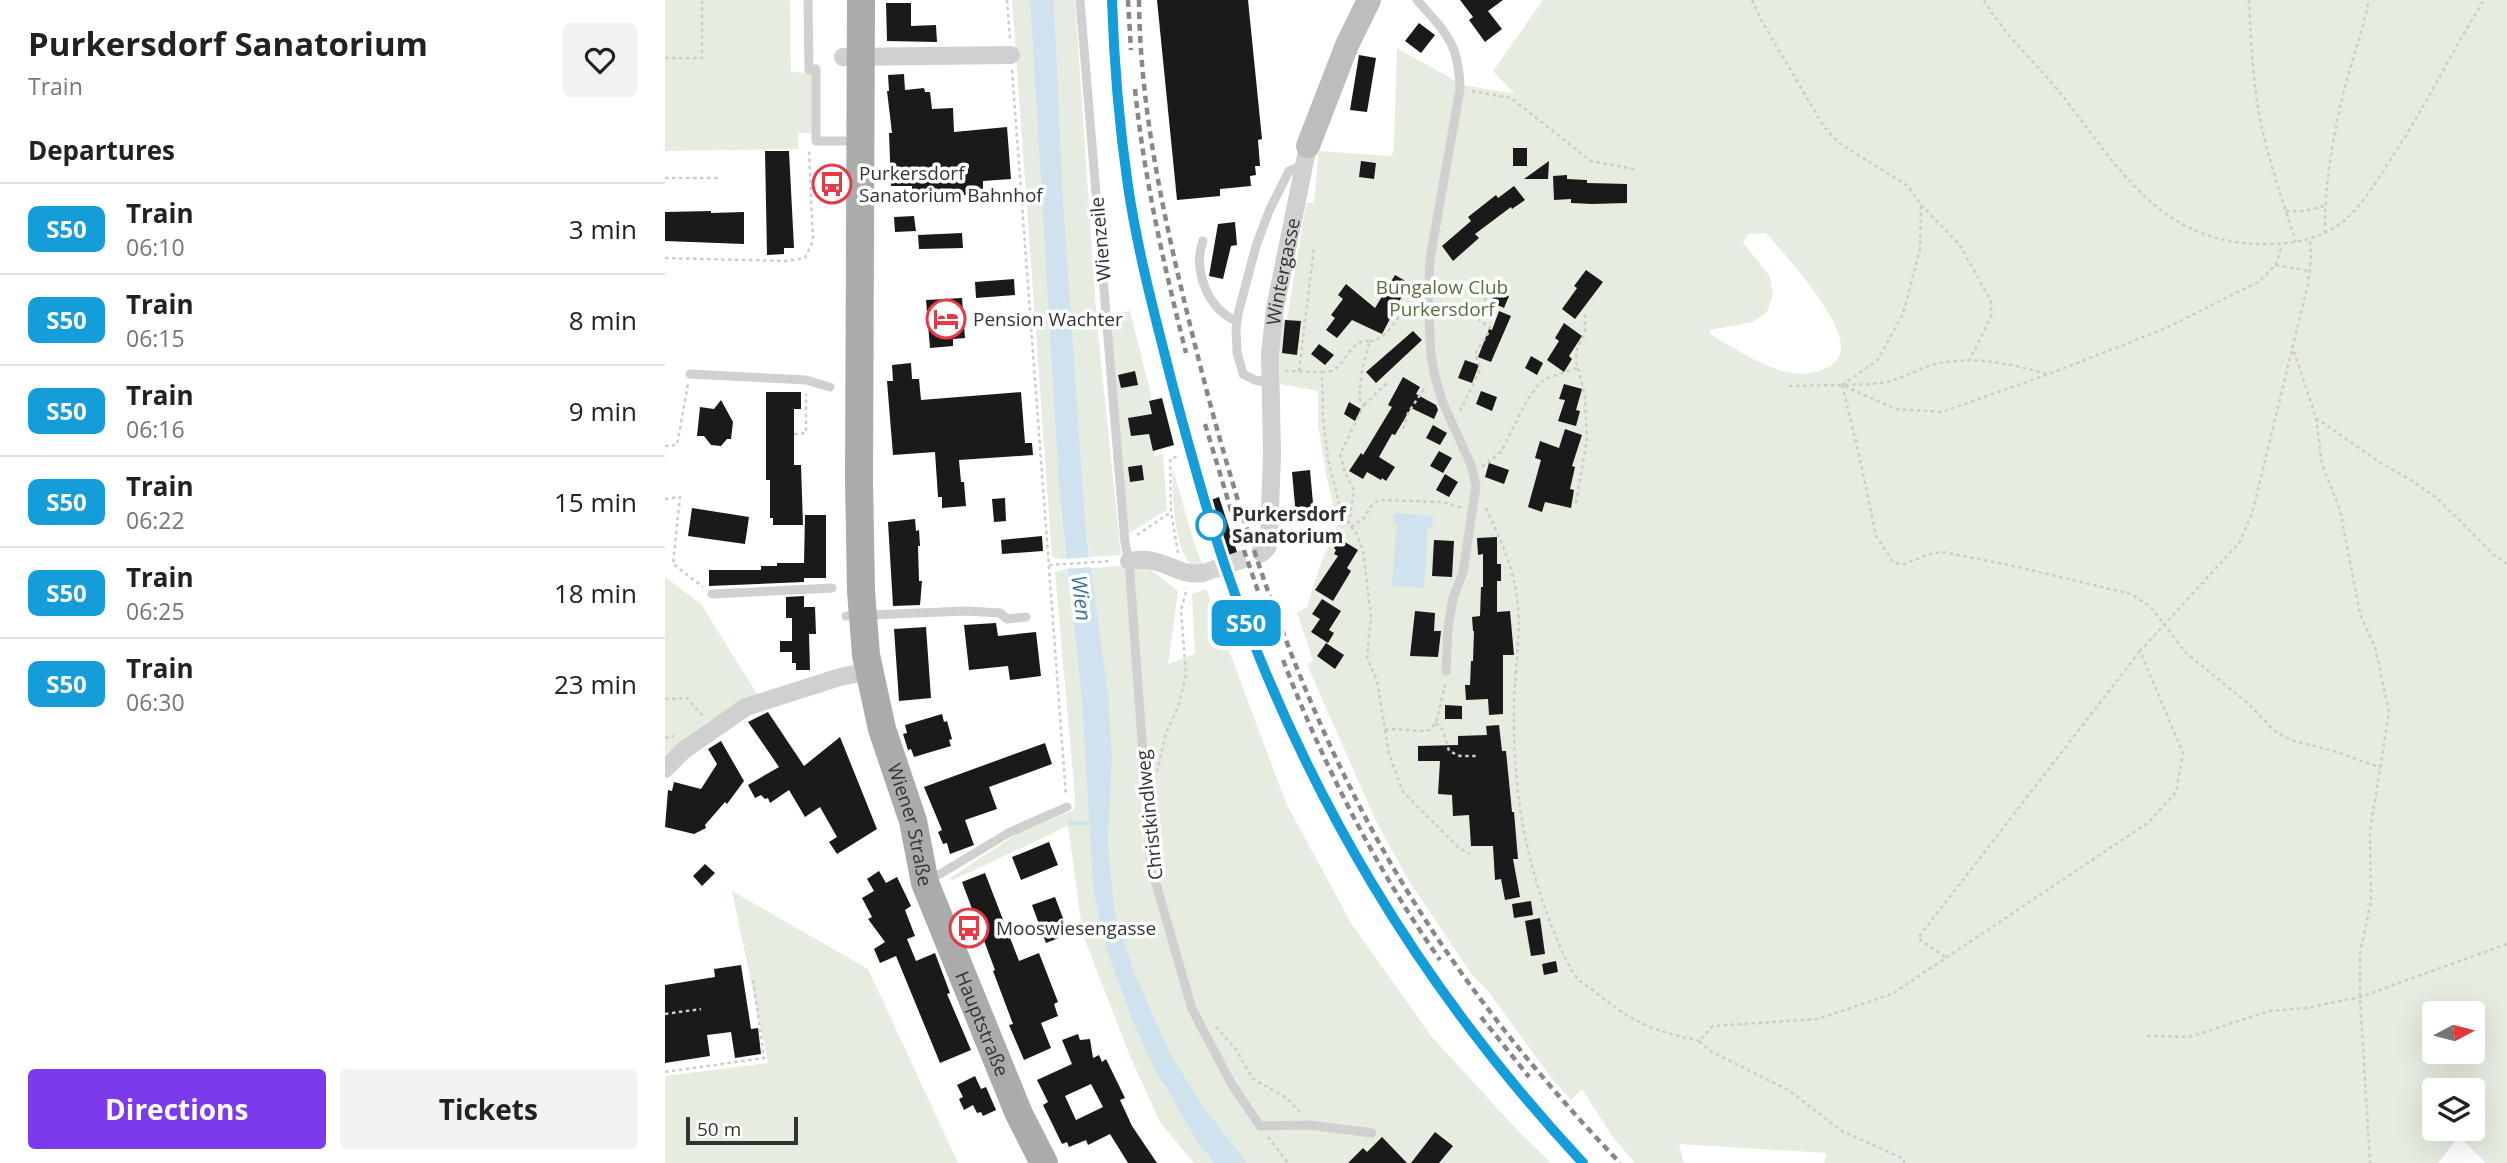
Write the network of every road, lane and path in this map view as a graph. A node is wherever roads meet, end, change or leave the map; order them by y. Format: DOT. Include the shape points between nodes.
graph roads {
  1 [pos="702,0"];
  2 [pos="808,0"];
  3 [pos="843,0"];
  4 [pos="861,0"];
  5 [pos="1007,0"];
  6 [pos="1080,0"];
  7 [pos="1369,0"];
  8 [pos="1417,0"];
  9 [pos="1752,0"];
  10 [pos="1984,0"];
  11 [pos="2249,0"];
  12 [pos="2369,0"];
  13 [pos="2484,0"];
  14 [pos="1011,55"];
  15 [pos="851,57"];
  16 [pos="665,58"];
  17 [pos="1460,89"];
  18 [pos="839,141"];
  19 [pos="1307,155"];
  20 [pos="1634,169"];
  21 [pos="665,178"];
  22 [pos="721,178"];
  23 [pos="1921,205"];
  24 [pos="2325,206"];
  25 [pos="2286,211"];
  26 [pos="2325,233"];
  27 [pos="2311,239"];
  28 [pos="1203,241"];
  29 [pos="2296,242"];
  30 [pos="2282,244"];
  31 [pos="1314,247"];
  32 [pos="665,258"];
  33 [pos="2276,265"];
  34 [pos="2310,271"];
  35 [pos="1486,296"];
  36 [pos="1429,309"];
  37 [pos="1585,315"];
  38 [pos="1237,321"];
  39 [pos="1370,341"];
  40 [pos="2292,345"];
  41 [pos="1970,359"];
  42 [pos="1577,368"];
  43 [pos="1299,371"];
  44 [pos="1322,372"];
  45 [pos="690,374"];
  46 [pos="2049,374"];
  47 [pos="1270,377"];
  48 [pos="1435,377"];
  49 [pos="806,380"];
  50 [pos="1388,382"];
  51 [pos="1842,385"];
  52 [pos="1789,386"];
  53 [pos="830,387"];
  54 [pos="1364,405"];
  55 [pos="2316,418"];
  56 [pos="1451,421"];
  57 [pos="1403,429"];
  58 [pos="794,434"];
  59 [pos="665,446"];
  60 [pos="1179,456"];
  61 [pos="1475,481"];
  62 [pos="665,499"];
  63 [pos="1576,503"];
  64 [pos="1473,508"];
  65 [pos="1171,512"];
  66 [pos="1350,526"];
  67 [pos="1262,553"];
  68 [pos="1122,555"];
  69 [pos="1233,558"];
  70 [pos="1234,564"];
  71 [pos="2507,564"];
  72 [pos="1049,565"];
  73 [pos="1192,576"];
  74 [pos="832,588"];
  75 [pos="712,594"];
  76 [pos="854,615"];
  77 [pos="1026,617"];
  78 [pos="2164,624"];
  79 [pos="2140,652"];
  80 [pos="1445,671"];
  81 [pos="861,672"];
  82 [pos="665,699"];
  83 [pos="1436,723"];
  84 [pos="714,728"];
  85 [pos="1385,730"];
  86 [pos="1478,756"];
  87 [pos="2381,768"];
  88 [pos="665,769"];
  89 [pos="1156,775"];
  90 [pos="1067,807"];
  91 [pos="1470,854"];
  92 [pos="925,883"];
  93 [pos="2507,944"];
  94 [pos="1946,958"];
  95 [pos="753,979"];
  96 [pos="2360,997"];
  97 [pos="701,1009"];
  98 [pos="665,1014"];
  99 [pos="1214,1025"];
  100 [pos="2147,1036"];
  101 [pos="1699,1041"];
  102 [pos="665,1072"];
  103 [pos="1301,1125"];
  104 [pos="1260,1126"];
  105 [pos="1373,1133"];
  106 [pos="1044,1163"];
  107 [pos="1288,1163"];
  108 [pos="1904,1163"];
  109 [pos="2370,1163"];
  1 -- 16 [label="path" via="702,58"];
  2 -- 18 [label="lane" via="809,70 815,69"];
  3 -- 15 [label="main road, Wiener Straße"];
  4 -- 15 [label="main road, Wiener Straße"];
  5 -- 14 [label="path"];
  6 -- 68 [label="lane, Wienzeile"];
  7 -- 19 [label="street, Wintergasse" via="1347,45"];
  8 -- 17 [label="lane" via="1449,37 1457,56"];
  9 -- 23 [label="path" via="1824,127 1839,143 1908,186"];
  10 -- 30 [label="path" via="2117,170 2145,198 2196,231 2252,244"];
  11 -- 25 [label="path" via="2259,114"];
  12 -- 24 [label="path" via="2342,97"];
  13 -- 26 [label="path" via="2373,187 2346,219"];
  14 -- 15 [label="street"];
  14 -- 72 [label="path"];
  15 -- 18 [label="main road, Wiener Straße"];
  17 -- 20 [label="path" via="1511,98 1591,161"];
  17 -- 36 [label="lane" via="1430,259"];
  18 -- 32 [label="path" via="809,141 813,241 805,258"];
  18 -- 76 [label="main road, Wiener Straße" via="859,491"];
  19 -- 38 [label="lane" via="1289,171 1269,211"];
  19 -- 47 [label="street, Wintergasse" via="1275,308"];
  21 -- 22 [label="path"];
  23 -- 41 [label="path" via="1959,244 1991,301 1991,317"];
  23 -- 51 [label="path" via="1920,249 1903,314 1877,361"];
  24 -- 25 [label="path"];
  24 -- 26 [label="path"];
  25 -- 29 [label="path"];
  26 -- 27 [label="path"];
  27 -- 29 [label="path"];
  27 -- 34 [label="path"];
  28 -- 38 [label="lane" via="1198,252 1203,282 1218,310"];
  29 -- 30 [label="path"];
  30 -- 33 [label="path"];
  31 -- 43 [label="path"];
  33 -- 34 [label="path"];
  33 -- 46 [label="path" via="2258,282 2166,328"];
  34 -- 40 [label="path"];
  35 -- 56 [label="path" via="1479,320 1490,329 1475,355 1479,372"];
  36 -- 39 [label="path" via="1404,309 1384,335"];
  36 -- 48 [label="lane"];
  37 -- 42 [label="path"];
  38 -- 47 [label="lane" via="1243,374 1255,380"];
  39 -- 44 [label="path" via="1351,347 1334,370"];
  39 -- 54 [label="path" via="1359,398"];
  40 -- 55 [label="path"];
  40 -- 78 [label="path" via="2252,514 2239,543"];
  41 -- 46 [label="path"];
  41 -- 51 [label="path" via="1938,363 1892,381"];
  42 -- 61 [label="path" via="1539,384 1501,452"];
  42 -- 63 [label="path" via="1585,396 1587,440"];
  43 -- 44 [label="path"];
  43 -- 47 [label="path"];
  44 -- 66 [label="path" via="1327,450 1339,503"];
  45 -- 49 [label="lane"];
  45 -- 59 [label="path" via="677,445"];
  46 -- 51 [label="path" via="1942,412 1895,409"];
  47 -- 67 [label="street, Wintergasse" via="1269,539"];
  48 -- 56 [label="lane"];
  48 -- 57 [label="path" via="1417,397"];
  49 -- 53 [label="lane"];
  49 -- 58 [label="path" via="806,433"];
  50 -- 54 [label="path"];
  51 -- 52 [label="path"];
  51 -- 78 [label="path" via="1876,536 1894,562 1904,565 1944,552 2014,566 2131,594 2151,607"];
  54 -- 66 [label="path" via="1340,454 1354,490"];
  55 -- 71 [label="path" via="2437,498"];
  55 -- 87 [label="path" via="2322,464 2340,510 2360,614 2375,647 2389,712"];
  56 -- 61 [label="lane"];
  60 -- 65 [label="path" via="1170,459"];
  61 -- 64 [label="lane"];
  61 -- 101 [label="path" via="1505,552 1517,596 1514,752 1518,801 1531,869 1547,914 1579,980 1639,1023"];
  62 -- 75 [label="path" via="680,497 673,564"];
  64 -- 66 [label="path" via="1379,500"];
  64 -- 80 [label="lane" via="1453,598"];
  65 -- 68 [label="path"];
  65 -- 73 [label="path" via="1176,548"];
  66 -- 85 [label="path" via="1363,551 1371,616 1367,658 1377,681"];
  68 -- 72 [label="path"];
  68 -- 73 [label="street" via="1163,562"];
  68 -- 104 [label="lane, Christkindlweg" via="1151,866 1192,1009"];
  69 -- 70 [label="path"];
  72 -- 90 [label="path"];
  73 -- 89 [label="path" via="1181,610 1185,675"];
  74 -- 75 [label="lane"];
  76 -- 77 [label="lane" via="966,611 1000,613 1007,619"];
  76 -- 81 [label="main road, Wiener Straße"];
  78 -- 79 [label="path"];
  78 -- 87 [label="path" via="2185,653 2250,705 2273,730"];
  79 -- 94 [label="path" via="1918,938"];
  79 -- 94 [label="path" via="2183,753 2176,792 2149,822"];
  80 -- 83 [label="path"];
  81 -- 84 [label="street" via="763,701"];
  81 -- 92 [label="main road, Wiener Straße" via="913,821"];
  82 -- 84 [label="path" via="687,698"];
  83 -- 85 [label="path" via="1426,731"];
  83 -- 86 [label="path" via="1449,751"];
  84 -- 88 [label="street"];
  85 -- 91 [label="path" via="1403,792"];
  87 -- 96 [label="path" via="2370,831 2371,901 2360,953"];
  90 -- 92 [label="lane" via="1010,832"];
  92 -- 106 [label="main road, Hauptstraße" via="1019,1114"];
  93 -- 96 [label="path"];
  94 -- 101 [label="path" via="1892,994 1818,1019 1713,1026"];
  95 -- 102 [label="path" via="764,1058"];
  96 -- 100 [label="path" via="2269,1011 2189,1037"];
  96 -- 109 [label="path"];
  97 -- 98 [label="path"];
  99 -- 103 [label="path" via="1235,1048 1253,1079 1297,1106"];
  101 -- 108 [label="path" via="1788,1090 1842,1131 1904,1159"];
  103 -- 104 [label="lane"];
  103 -- 105 [label="lane"];
  104 -- 107 [label="path"];
}
